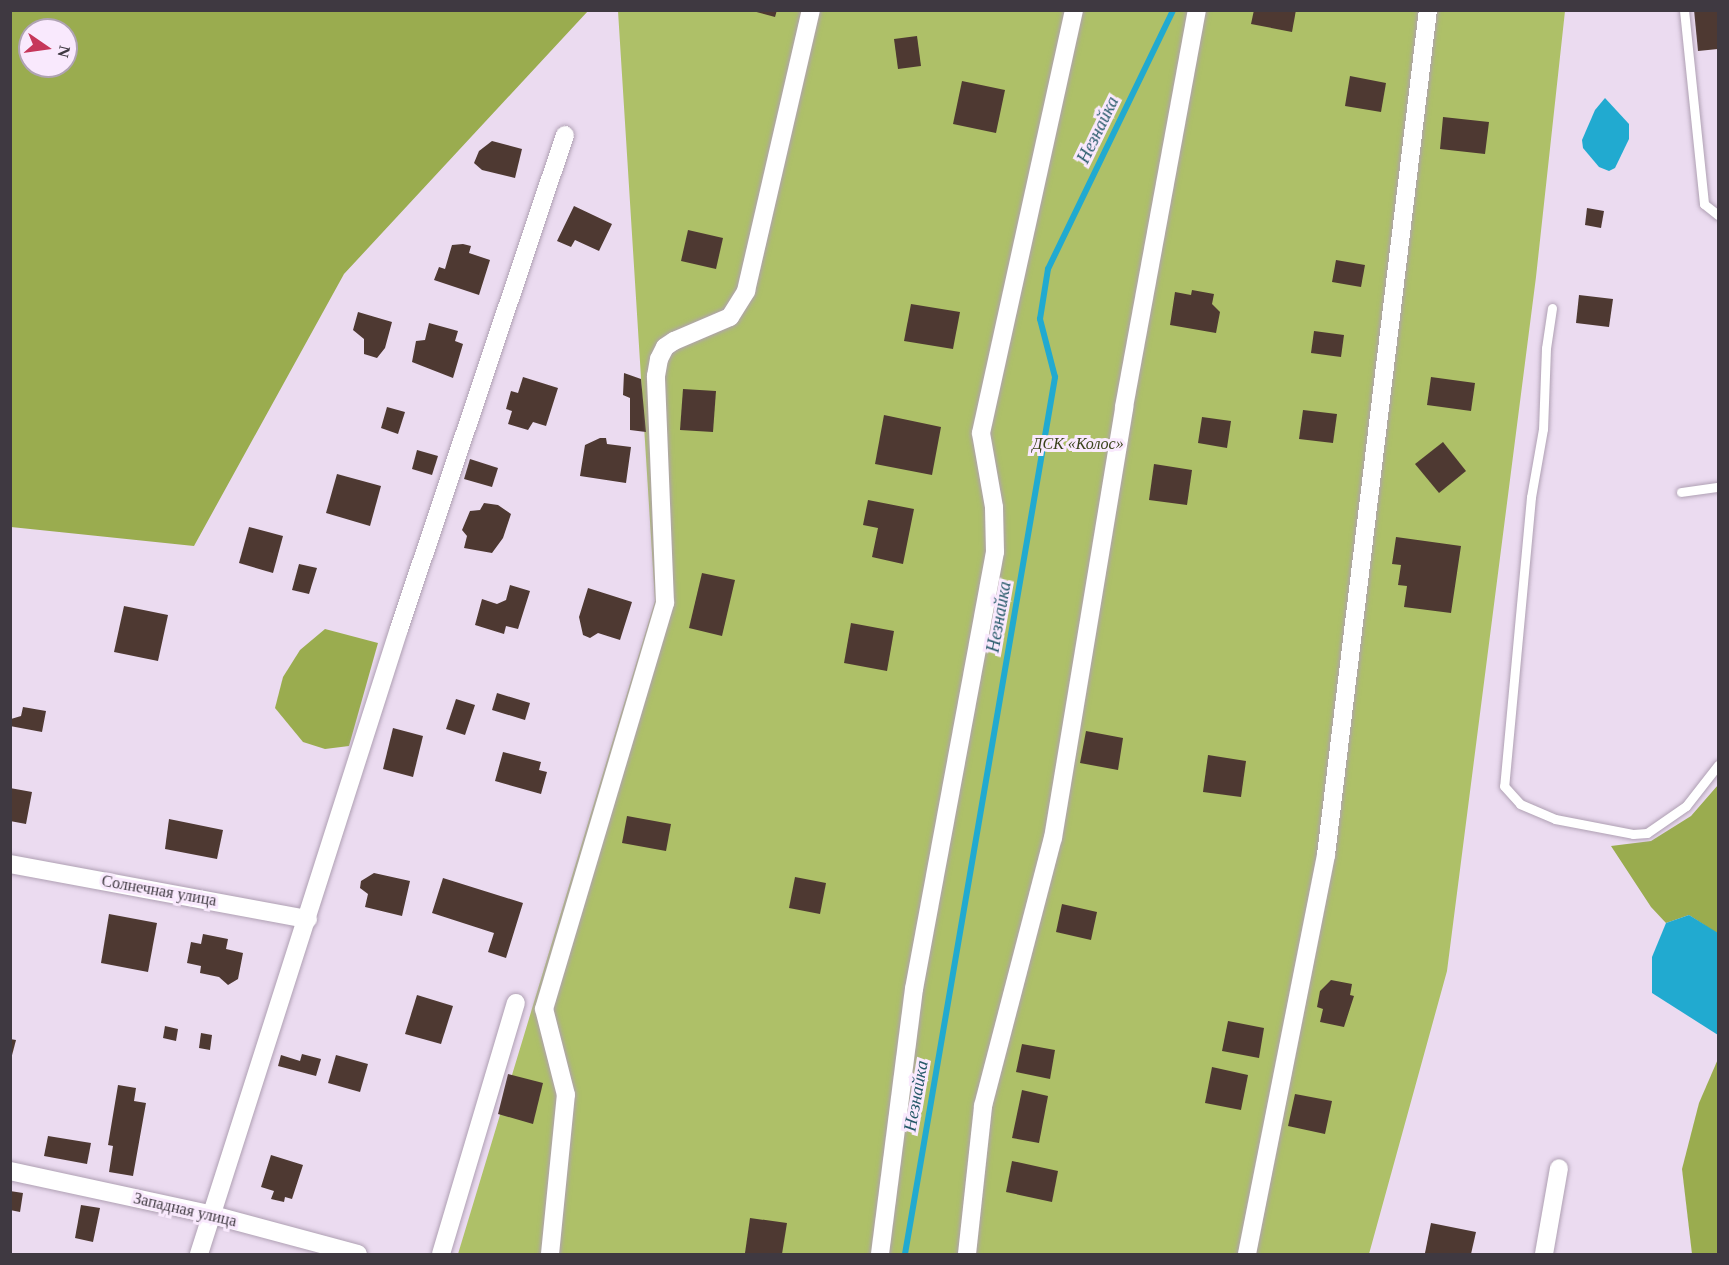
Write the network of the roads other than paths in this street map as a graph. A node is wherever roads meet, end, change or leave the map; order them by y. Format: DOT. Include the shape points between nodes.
graph roads {
  1 [pos="811,10"];
  2 [pos="1074,10"];
  3 [pos="1197,10"];
  4 [pos="1428,10"];
  5 [pos="1684,10"];
  6 [pos="565,135"];
  7 [pos="1719,215"];
  8 [pos="1552,308"];
  9 [pos="1719,487"];
  10 [pos="1681,492"];
  11 [pos="1719,765"];
  12 [pos="10,864"];
  13 [pos="308,919"];
  14 [pos="516,1003"];
  15 [pos="1559,1168"];
  16 [pos="10,1171"];
  17 [pos="209,1214"];
  18 [pos="199,1254"];
  19 [pos="358,1254"];
  20 [pos="441,1254"];
  21 [pos="550,1254"];
  22 [pos="880,1254"];
  23 [pos="967,1254"];
  24 [pos="1247,1254"];
  25 [pos="1544,1254"];
  1 -- 21 [label="street" via="746,291 730,317 674,340 659,359 656,376 665,603 544,1010 566,1095"];
  2 -- 22 [label="street" via="981,433 994,507 995,552 914,989"];
  3 -- 23 [label="street" via="1125,406 1053,838 982,1106"];
  4 -- 24 [label="street" via="1326,855"];
  5 -- 7 [label="lane" via="1704,204"];
  6 -- 13 [label="street" via="399,629"];
  8 -- 11 [label="lane" via="1546,348 1544,429 1531,497 1504,786 1520,804 1555,819 1647,833 1686,806"];
  9 -- 10 [label="lane"];
  12 -- 13 [label="street, Солнечная улица"];
  13 -- 17 [label="street"];
  14 -- 20 [label="street"];
  15 -- 25 [label="street"];
  16 -- 17 [label="street, Западная улица"];
  17 -- 18 [label="street"];
  17 -- 19 [label="street, Западная улица"];
}
